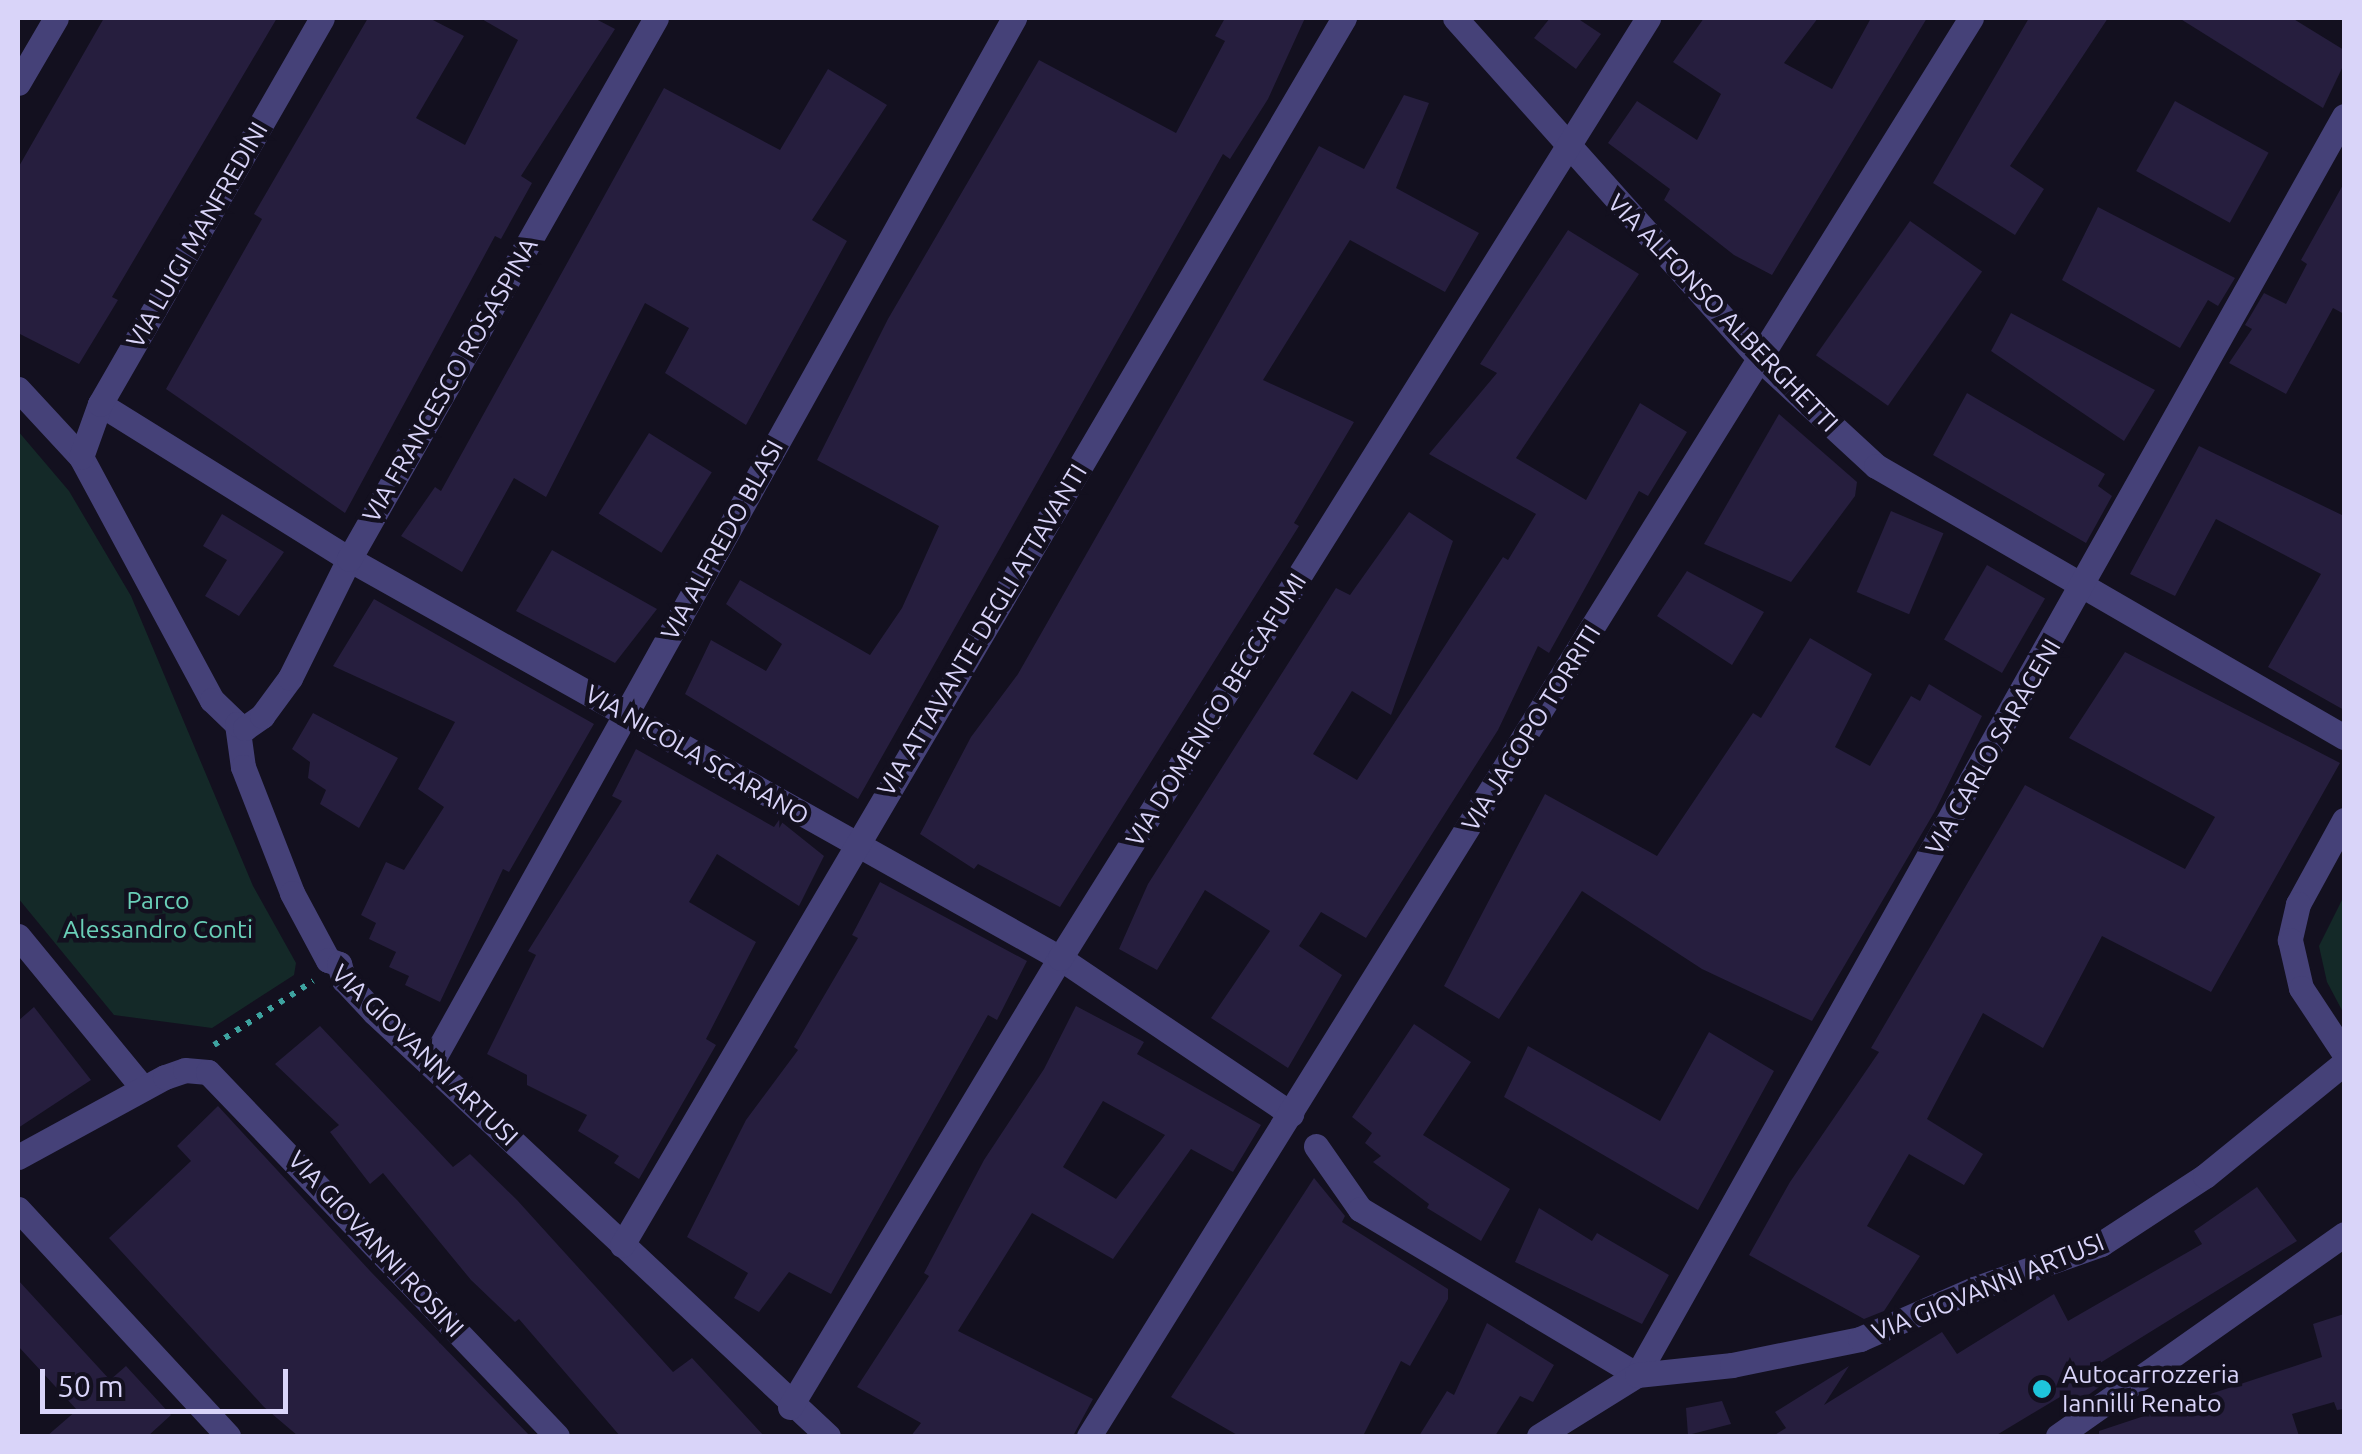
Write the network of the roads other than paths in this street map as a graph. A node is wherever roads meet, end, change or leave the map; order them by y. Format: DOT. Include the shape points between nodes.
graph roads {
  1 [pos="56,18"];
  2 [pos="322,18"];
  3 [pos="656,18"];
  4 [pos="1014,18"];
  5 [pos="1344,18"];
  6 [pos="1648,18"];
  7 [pos="1971,18"];
  8 [pos="1465,22"];
  9 [pos="18,83"];
  10 [pos="2344,116"];
  11 [pos="1568,148"];
  12 [pos="1761,360"];
  13 [pos="18,389"];
  14 [pos="100,404"];
  15 [pos="81,457"];
  16 [pos="349,559"];
  17 [pos="2083,589"];
  18 [pos="625,713"];
  19 [pos="237,724"];
  20 [pos="2344,737"];
  21 [pos="2344,820"];
  22 [pos="854,846"];
  23 [pos="18,936"];
  24 [pos="1060,958"];
  25 [pos="2344,1052"];
  26 [pos="2344,1062"];
  27 [pos="430,1063"];
  28 [pos="164,1078"];
  29 [pos="1291,1114"];
  30 [pos="1316,1146"];
  31 [pos="18,1157"];
  32 [pos="18,1208"];
  33 [pos="2344,1234"];
  34 [pos="622,1245"];
  35 [pos="1637,1375"];
  36 [pos="790,1406"];
  37 [pos="228,1436"];
  38 [pos="557,1436"];
  39 [pos="828,1436"];
  40 [pos="1089,1436"];
  41 [pos="1538,1436"];
  42 [pos="2058,1436"];
  1 -- 9 [label="street"];
  2 -- 14 [label="street, VIA LUIGI MANFREDINI"];
  3 -- 16 [label="street, VIA FRANCESCO ROSASPINA"];
  4 -- 18 [label="street, VIA ALFREDO BLASI"];
  5 -- 22 [label="street, VIA ATTAVANTE DEGLI ATTAVANTI"];
  6 -- 11 [label="street, VIA DOMENICO BECCAFUMI"];
  7 -- 12 [label="street, VIA JACOPO TORRITI"];
  8 -- 11 [label="street, VIA ALFONSO ALBERGHETTI"];
  10 -- 17 [label="street, VIA CARLO SARACENI"];
  11 -- 12 [label="street, VIA ALFONSO ALBERGHETTI"];
  11 -- 24 [label="street, VIA DOMENICO BECCAFUMI"];
  12 -- 17 [label="street, VIA ALFONSO ALBERGHETTI" via="1876,466"];
  12 -- 29 [label="street, VIA JACOPO TORRITI"];
  13 -- 15 [label="street"];
  14 -- 15 [label="street, VIA LUIGI MANFREDINI"];
  14 -- 16 [label="street, VIA NICOLA SCARANO"];
  15 -- 19 [label="street" via="212,700"];
  16 -- 18 [label="street, VIA NICOLA SCARANO"];
  16 -- 19 [label="street, VIA FRANCESCO ROSASPINA" via="278,698 245,728"];
  17 -- 20 [label="street, VIA ALFONSO ALBERGHETTI"];
  17 -- 35 [label="street, VIA CARLO SARACENI"];
  18 -- 22 [label="street, VIA NICOLA SCARANO"];
  18 -- 27 [label="street, VIA ALFREDO BLASI"];
  19 -- 27 [label="street, VIA GIOVANNI ARTUSI" via="243,768 292,893 328,960 339,964 344,980"];
  21 -- 25 [label="street" via="2303,894 2290,940 2301,988"];
  22 -- 24 [label="street, VIA NICOLA SCARANO"];
  22 -- 34 [label="street, VIA ATTAVANTE DEGLI ATTAVANTI"];
  23 -- 28 [label="street"];
  24 -- 29 [label="street, VIA NICOLA SCARANO"];
  24 -- 36 [label="street, VIA DOMENICO BECCAFUMI"];
  26 -- 35 [label="street, VIA GIOVANNI ARTUSI" via="2206,1176 2101,1244 1974,1289 1860,1340"];
  27 -- 34 [label="street, VIA GIOVANNI ARTUSI"];
  28 -- 31 [label="street"];
  28 -- 38 [label="street, VIA GIOVANNI ROSINI" via="208,1072 223,1083"];
  29 -- 40 [label="street, VIA JACOPO TORRITI"];
  30 -- 35 [label="street" via="1360,1209"];
  32 -- 37 [label="street"];
  33 -- 42 [label="street"];
  34 -- 36 [label="street, VIA GIOVANNI ARTUSI"];
  35 -- 41 [label="street, VIA GIOVANNI ARTUSI"];
  36 -- 39 [label="street, VIA GIOVANNI ARTUSI"];
}
